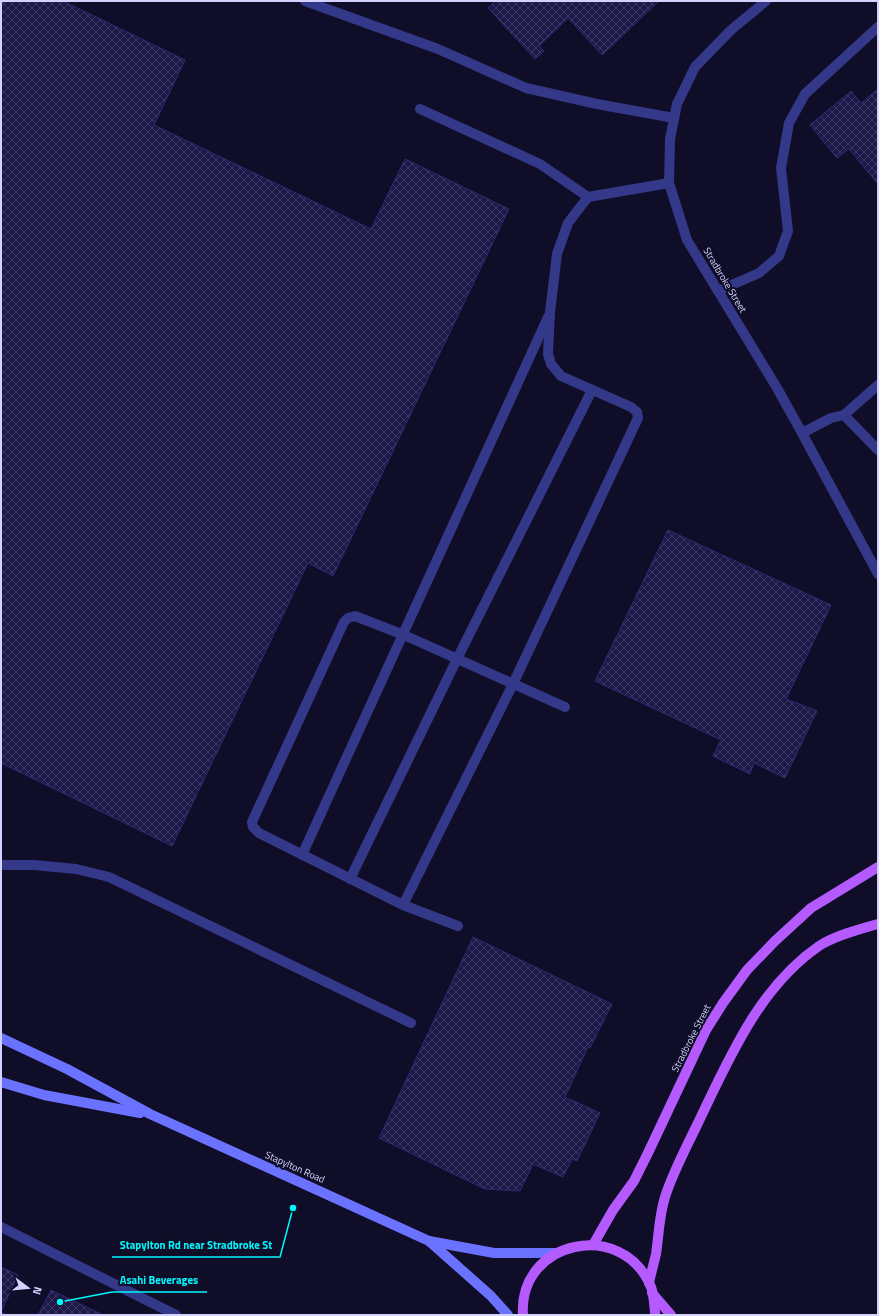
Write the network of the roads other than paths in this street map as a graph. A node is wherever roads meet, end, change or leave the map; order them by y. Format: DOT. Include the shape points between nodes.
graph roads {
  1 [pos="305,1"];
  2 [pos="766,1"];
  3 [pos="878,27"];
  4 [pos="420,109"];
  5 [pos="674,118"];
  6 [pos="669,183"];
  7 [pos="588,197"];
  8 [pos="718,291"];
  9 [pos="550,312"];
  10 [pos="878,385"];
  11 [pos="592,390"];
  12 [pos="844,415"];
  13 [pos="802,433"];
  14 [pos="878,450"];
  15 [pos="878,574"];
  16 [pos="404,635"];
  17 [pos="456,659"];
  18 [pos="513,684"];
  19 [pos="565,707"];
  20 [pos="302,855"];
  21 [pos="1,864"];
  22 [pos="878,867"];
  23 [pos="350,879"];
  24 [pos="403,905"];
  25 [pos="878,924"];
  26 [pos="458,926"];
  27 [pos="411,1023"];
  28 [pos="1,1038"];
  29 [pos="1,1082"];
  30 [pos="150,1114"];
  31 [pos="1,1227"];
  32 [pos="429,1241"];
  33 [pos="593,1245"];
  34 [pos="556,1253"];
  35 [pos="650,1288"];
  36 [pos="176,1315"];
  37 [pos="508,1315"];
  38 [pos="523,1315"];
  39 [pos="654,1315"];
  40 [pos="671,1315"];
  1 -- 5 [label="street" via="438,49 526,88"];
  2 -- 5 [label="street, Stradbroke Street" via="731,30 696,67 677,104"];
  3 -- 8 [label="street" via="805,94 789,123 781,168 788,231 779,256 759,273"];
  4 -- 7 [label="street" via="540,164"];
  5 -- 6 [label="street, Stradbroke Street" via="670,138"];
  6 -- 7 [label="street"];
  6 -- 8 [label="street, Stradbroke Street" via="687,240"];
  7 -- 9 [label="street" via="568,223 558,254"];
  8 -- 13 [label="street, Stradbroke Street"];
  9 -- 11 [label="street" via="548,354 551,364 561,376"];
  9 -- 16 [label="street"];
  10 -- 12 [label="street"];
  11 -- 17 [label="street"];
  11 -- 18 [label="street" via="631,407 637,412 638,418"];
  12 -- 13 [label="street" via="831,418"];
  12 -- 14 [label="street"];
  13 -- 15 [label="street, Stradbroke Street"];
  16 -- 17 [label="street"];
  16 -- 20 [label="street"];
  16 -- 20 [label="street" via="355,616 344,622 252,822 259,833"];
  17 -- 18 [label="street"];
  17 -- 23 [label="street"];
  18 -- 19 [label="street"];
  18 -- 24 [label="street"];
  20 -- 23 [label="street"];
  21 -- 27 [label="street" via="76,869 109,877"];
  22 -- 33 [label="main road, Stradbroke Street" via="811,908 747,970 706,1030 634,1181 613,1210"];
  23 -- 24 [label="street"];
  24 -- 26 [label="street"];
  25 -- 35 [label="main road" via="820,945 773,989 754,1016 713,1092 665,1196 659,1217"];
  28 -- 30 [label="main road, Stapylton Road" via="67,1069"];
  29 -- 30 [label="main road, Stapylton Road" via="44,1094"];
  30 -- 32 [label="main road, Stapylton Road"];
  31 -- 36 [label="street"];
  32 -- 34 [label="main road, Stapylton Road" via="494,1253"];
  32 -- 37 [label="main road, Stapylton Road" via="491,1296"];
  33 -- 34 [label="main road" via="574,1246"];
  33 -- 35 [label="main road" via="611,1248 626,1256 640,1268"];
  34 -- 38 [label="main road" via="542,1263 532,1276 525,1291"];
  35 -- 39 [label="main road"];
  35 -- 40 [label="main road"];
}
